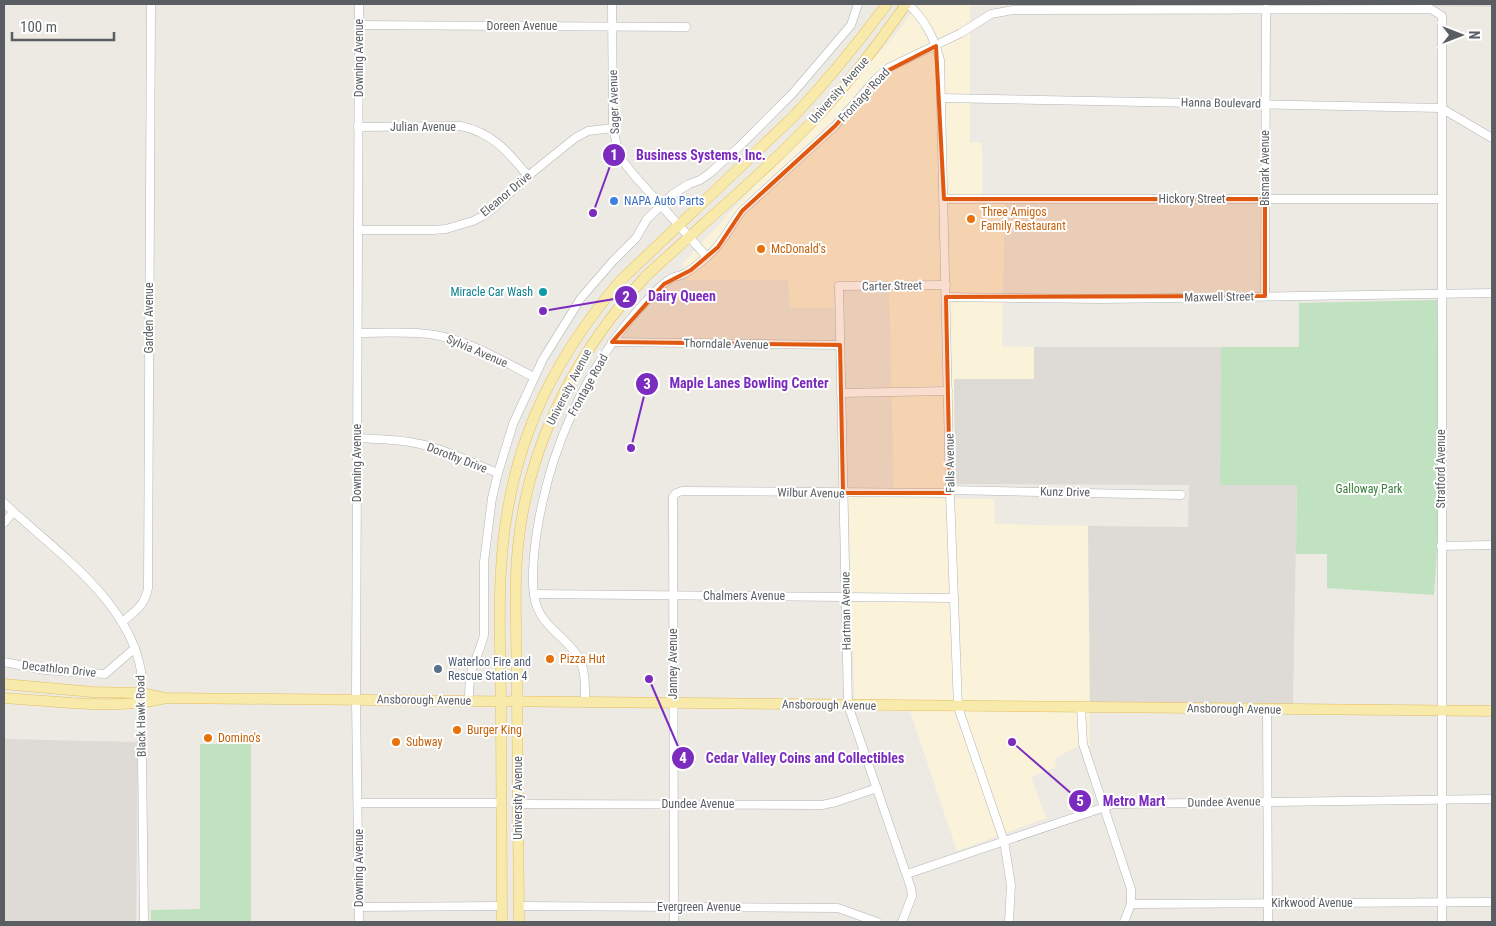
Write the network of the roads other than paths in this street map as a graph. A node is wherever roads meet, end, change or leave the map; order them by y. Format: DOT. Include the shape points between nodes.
graph roads {
  1 [pos="151,4"];
  2 [pos="359,4"];
  3 [pos="612,4"];
  4 [pos="858,4"];
  5 [pos="887,4"];
  6 [pos="907,4"];
  7 [pos="1153,7"];
  8 [pos="1266,10"];
  9 [pos="1442,16"];
  10 [pos="359,25"];
  11 [pos="612,27"];
  12 [pos="686,27"];
  13 [pos="936,46"];
  14 [pos="941,98"];
  15 [pos="1265,104"];
  16 [pos="1441,108"];
  17 [pos="358,127"];
  18 [pos="613,128"];
  19 [pos="1492,138"];
  20 [pos="528,176"];
  21 [pos="944,199"];
  22 [pos="1265,199"];
  23 [pos="1441,199"];
  24 [pos="660,205"];
  25 [pos="678,227"];
  26 [pos="358,230"];
  27 [pos="688,237"];
  28 [pos="707,257"];
  29 [pos="946,285"];
  30 [pos="839,286"];
  31 [pos="1492,293"];
  32 [pos="1441,294"];
  33 [pos="1265,296"];
  34 [pos="946,297"];
  35 [pos="358,333"];
  36 [pos="612,342"];
  37 [pos="840,345"];
  38 [pos="534,376"];
  39 [pos="948,391"];
  40 [pos="841,393"];
  41 [pos="357,438"];
  42 [pos="498,473"];
  43 [pos="950,491"];
  44 [pos="844,493"];
  45 [pos="1181,495"];
  46 [pos="673,497"];
  47 [pos="4,503"];
  48 [pos="13,512"];
  49 [pos="4,523"];
  50 [pos="1492,545"];
  51 [pos="1440,546"];
  52 [pos="534,594"];
  53 [pos="672,596"];
  54 [pos="846,597"];
  55 [pos="954,598"];
  56 [pos="122,622"];
  57 [pos="135,648"];
  58 [pos="4,662"];
  59 [pos="4,684"];
  60 [pos="4,698"];
  61 [pos="141,698"];
  62 [pos="356,699"];
  63 [pos="469,701"];
  64 [pos="501,701"];
  65 [pos="517,701"];
  66 [pos="585,702"];
  67 [pos="673,703"];
  68 [pos="848,705"];
  69 [pos="958,707"];
  70 [pos="1081,708"];
  71 [pos="1267,710"];
  72 [pos="1442,711"];
  73 [pos="1492,711"];
  74 [pos="876,788"];
  75 [pos="1492,799"];
  76 [pos="1442,800"];
  77 [pos="1267,802"];
  78 [pos="358,803"];
  79 [pos="502,804"];
  80 [pos="518,804"];
  81 [pos="674,804"];
  82 [pos="1103,807"];
  83 [pos="1004,841"];
  84 [pos="908,874"];
  85 [pos="1442,902"];
  86 [pos="1492,902"];
  87 [pos="1268,903"];
  88 [pos="1131,904"];
  89 [pos="502,906"];
  90 [pos="518,906"];
  91 [pos="359,907"];
  92 [pos="674,907"];
  93 [pos="144,922"];
  94 [pos="359,922"];
  95 [pos="502,922"];
  96 [pos="518,922"];
  97 [pos="674,922"];
  98 [pos="877,922"];
  99 [pos="902,922"];
  100 [pos="1008,922"];
  101 [pos="1124,922"];
  102 [pos="1268,922"];
  103 [pos="1442,922"];
  1 -- 56 [label="street, Garden Avenue" via="148,588 140,608"];
  2 -- 10 [label="street, Downing Avenue"];
  3 -- 11 [label="street, Sager Avenue"];
  4 -- 24 [label="street" via="850,25 793,93 710,173"];
  5 -- 25 [label="main road, University Avenue" via="813,96"];
  6 -- 13 [label="street, Falls Avenue" via="925,23"];
  6 -- 27 [label="main road, University Avenue" via="825,108 781,153"];
  7 -- 8 [label="street, Frontage Road"];
  7 -- 13 [label="street, Frontage Road" via="1002,11 981,19"];
  8 -- 9 [label="street, Frontage Road" via="1431,9"];
  8 -- 15 [label="street, Bismark Avenue"];
  9 -- 16 [label="street, Stratford Avenue"];
  10 -- 11 [label="street, Doreen Avenue"];
  10 -- 17 [label="street, Downing Avenue"];
  11 -- 12 [label="street, Doreen Avenue"];
  11 -- 18 [label="street, Sager Avenue"];
  13 -- 14 [label="street, Falls Avenue" via="940,60"];
  13 -- 28 [label="street, Frontage Road" via="896,63 882,74 835,126 742,211 724,239"];
  14 -- 15 [label="street, Hanna Boulevard"];
  14 -- 21 [label="street, Falls Avenue"];
  15 -- 16 [label="street, Hanna Boulevard"];
  15 -- 22 [label="street, Bismark Avenue"];
  16 -- 19 [label="street, Hanna Boulevard"];
  16 -- 23 [label="street, Stratford Avenue"];
  17 -- 20 [label="street, Julian Avenue" via="461,126 476,130 508,153"];
  17 -- 26 [label="street, Downing Avenue"];
  18 -- 20 [label="street, Eleanor Drive" via="581,134"];
  18 -- 24 [label="street, Sager Avenue" via="622,160"];
  20 -- 26 [label="street, Eleanor Drive" via="483,216 459,226 433,230"];
  21 -- 22 [label="street, Hickory Street"];
  21 -- 29 [label="street, Falls Avenue"];
  22 -- 23 [label="street, Hickory Street"];
  22 -- 33 [label="street, Bismark Avenue"];
  23 -- 32 [label="street, Stratford Avenue"];
  24 -- 25 [label="street, Sager Avenue"];
  24 -- 38 [label="street" via="636,238 581,298"];
  25 -- 27 [label="street, Sager Avenue"];
  25 -- 64 [label="main road, University Avenue" via="626,274 585,324 557,369 530,428 515,471 504,534"];
  26 -- 35 [label="street, Downing Avenue"];
  27 -- 28 [label="street, Sager Avenue"];
  27 -- 65 [label="main road, University Avenue" via="645,277 599,333 563,393 544,437 526,497 516,575"];
  28 -- 36 [label="street, Frontage Road" via="659,289"];
  29 -- 30 [label="street, Carter Street"];
  29 -- 34 [label="street, Falls Avenue"];
  30 -- 37 [label="street, Hartman Avenue"];
  31 -- 32 [label="street, Maxwell Street"];
  32 -- 33 [label="street, Maxwell Street"];
  32 -- 51 [label="street, Stratford Avenue"];
  33 -- 34 [label="street, Maxwell Street"];
  34 -- 39 [label="street, Falls Avenue"];
  35 -- 38 [label="street, Sylvia Avenue" via="421,333 448,338"];
  35 -- 41 [label="street, Downing Avenue"];
  36 -- 37 [label="street, Thorndale Avenue"];
  36 -- 52 [label="street, Frontage Road" via="584,388 563,432 551,469 536,539"];
  37 -- 40 [label="street, Hartman Avenue"];
  38 -- 42 [label="street" via="513,424"];
  39 -- 40 [label="street"];
  39 -- 43 [label="street, Falls Avenue"];
  40 -- 44 [label="street, Hartman Avenue"];
  41 -- 42 [label="street, Dorothy Drive" via="420,444"];
  41 -- 62 [label="street, Downing Avenue"];
  42 -- 63 [label="street" via="484,562 484,635 472,669"];
  43 -- 44 [label="street, Wilbur Avenue"];
  43 -- 45 [label="street, Kunz Drive"];
  43 -- 55 [label="street, Falls Avenue"];
  44 -- 46 [label="street, Wilbur Avenue" via="682,491"];
  44 -- 54 [label="street, Hartman Avenue"];
  46 -- 53 [label="street, Janney Avenue"];
  47 -- 48 [label="street, Black Hawk Road"];
  48 -- 49 [label="street"];
  48 -- 56 [label="street, Black Hawk Road" via="83,575"];
  50 -- 51 [label="street"];
  51 -- 72 [label="street, Stratford Avenue"];
  52 -- 53 [label="street, Chalmers Avenue"];
  52 -- 66 [label="street, Frontage Road" via="546,623 581,663"];
  53 -- 54 [label="street, Chalmers Avenue"];
  53 -- 67 [label="street, Janney Avenue"];
  54 -- 55 [label="street, Chalmers Avenue"];
  54 -- 68 [label="street, Hartman Avenue"];
  55 -- 69 [label="street, Falls Avenue"];
  56 -- 57 [label="street, Black Hawk Road"];
  57 -- 58 [label="street, Decathlon Drive" via="105,674 45,670"];
  57 -- 61 [label="street, Black Hawk Road" via="141,671"];
  59 -- 61 [label="main road, Ansborough Avenue"];
  60 -- 61 [label="main road, Ansborough Avenue" via="93,703"];
  61 -- 62 [label="main road, Ansborough Avenue"];
  61 -- 93 [label="street, Black Hawk Road"];
  62 -- 63 [label="main road, Ansborough Avenue"];
  62 -- 78 [label="street, Downing Avenue"];
  63 -- 64 [label="main road, Ansborough Avenue"];
  64 -- 65 [label="main road, Ansborough Avenue"];
  64 -- 79 [label="main road, University Avenue"];
  65 -- 66 [label="main road, Ansborough Avenue"];
  65 -- 80 [label="main road, University Avenue"];
  66 -- 67 [label="main road, Ansborough Avenue"];
  67 -- 68 [label="main road, Ansborough Avenue"];
  67 -- 81 [label="street, Janney Avenue"];
  68 -- 69 [label="main road, Ansborough Avenue"];
  68 -- 74 [label="street, Hartman Avenue"];
  69 -- 70 [label="main road, Ansborough Avenue"];
  69 -- 83 [label="street, Falls Avenue"];
  70 -- 71 [label="main road, Ansborough Avenue"];
  70 -- 82 [label="street" via="1083,744"];
  71 -- 72 [label="main road, Ansborough Avenue"];
  71 -- 77 [label="street"];
  72 -- 73 [label="main road, Ansborough Avenue"];
  72 -- 76 [label="street, Stratford Avenue"];
  74 -- 81 [label="street, Dundee Avenue" via="822,805"];
  74 -- 84 [label="street, Hartman Avenue"];
  75 -- 76 [label="street, Dundee Avenue"];
  76 -- 77 [label="street, Dundee Avenue"];
  76 -- 85 [label="street, Stratford Avenue"];
  77 -- 82 [label="street, Dundee Avenue" via="1114,804"];
  77 -- 87 [label="street"];
  78 -- 79 [label="street"];
  78 -- 91 [label="street, Downing Avenue"];
  79 -- 89 [label="main road, University Avenue"];
  80 -- 81 [label="street, Dundee Avenue"];
  80 -- 90 [label="main road, University Avenue"];
  81 -- 92 [label="street, Janney Avenue"];
  82 -- 83 [label="street, Dundee Avenue"];
  82 -- 88 [label="street" via="1128,876"];
  83 -- 84 [label="street, Dundee Avenue"];
  83 -- 100 [label="street, Falls Avenue" via="1011,886"];
  84 -- 99 [label="street, Hartman Avenue" via="912,896"];
  85 -- 86 [label="street, Kirkwood Avenue"];
  85 -- 87 [label="street, Kirkwood Avenue"];
  85 -- 103 [label="street, Stratford Avenue"];
  87 -- 88 [label="street, Kirkwood Avenue"];
  87 -- 102 [label="street"];
  88 -- 101 [label="street"];
  89 -- 91 [label="street"];
  89 -- 95 [label="main road, University Avenue"];
  90 -- 92 [label="street, Evergreen Avenue"];
  90 -- 96 [label="main road, University Avenue"];
  91 -- 94 [label="street, Downing Avenue"];
  92 -- 97 [label="street, Janney Avenue"];
  92 -- 98 [label="street, Evergreen Avenue" via="838,908"];
}
